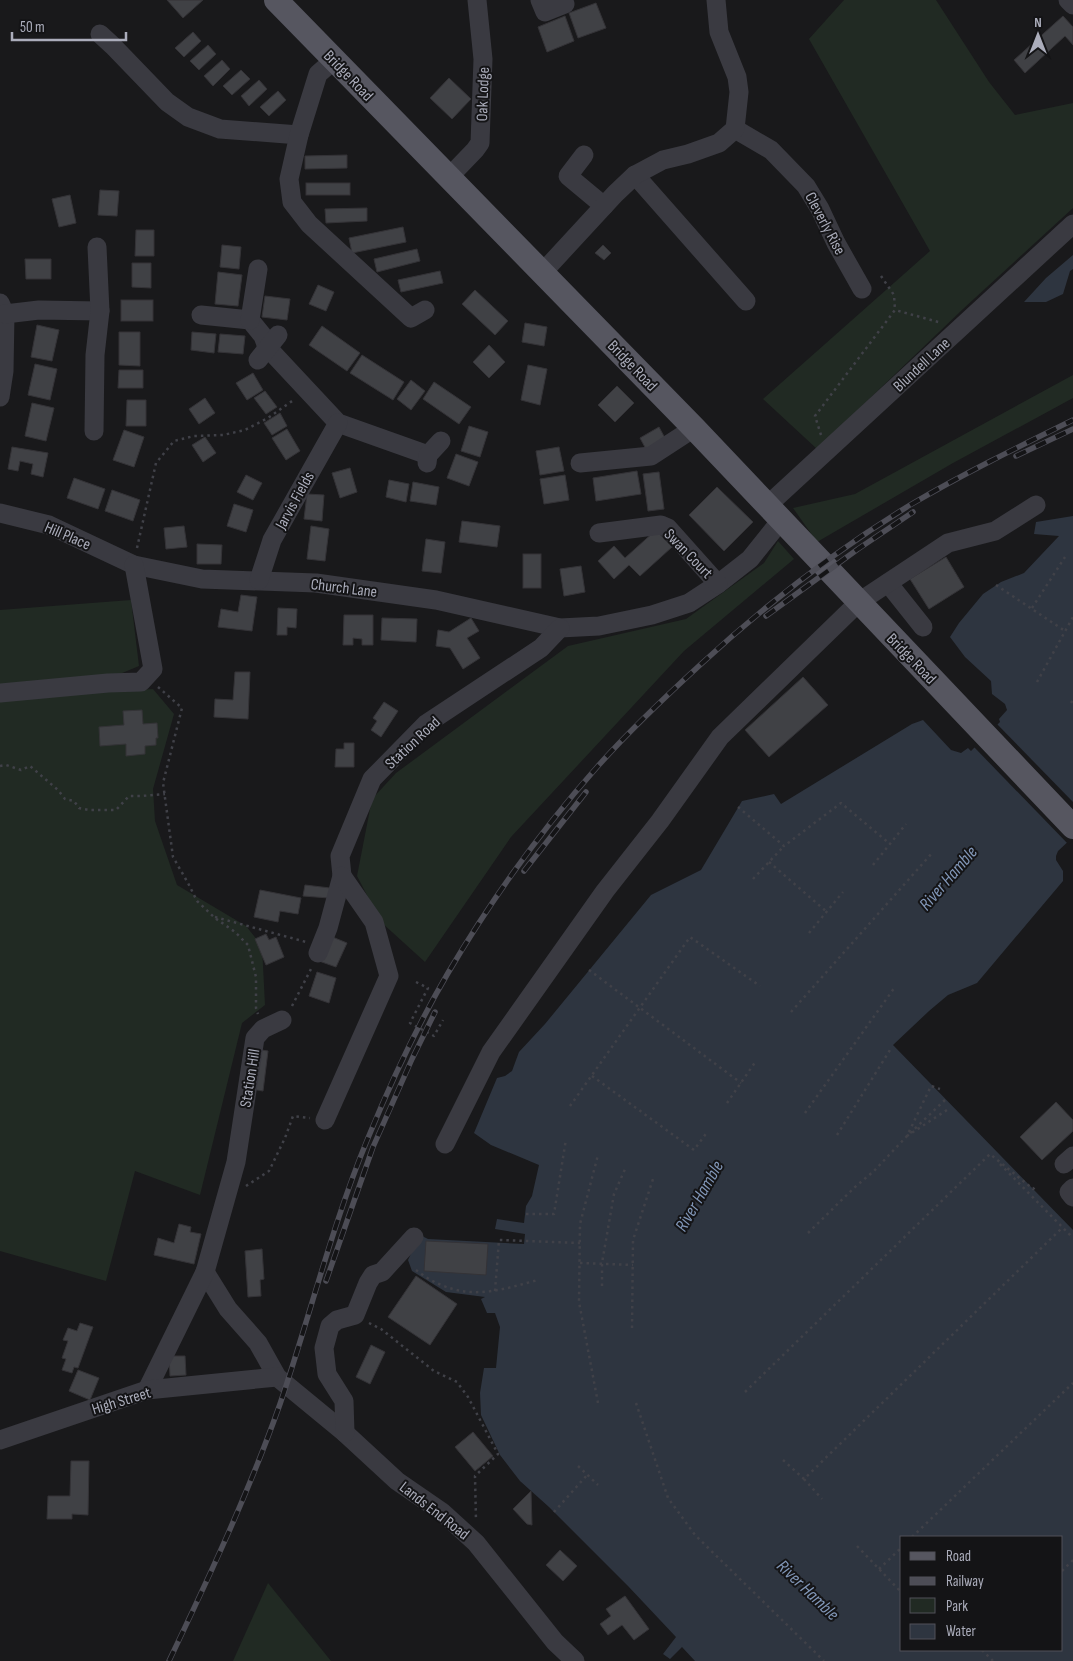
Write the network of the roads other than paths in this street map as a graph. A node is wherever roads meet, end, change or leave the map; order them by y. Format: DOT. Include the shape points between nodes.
graph roads {
  1 [pos="276,0"];
  2 [pos="477,0"];
  3 [pos="540,0"];
  4 [pos="716,0"];
  5 [pos="1068,0"];
  6 [pos="566,4"];
  7 [pos="1073,5"];
  8 [pos="111,38"];
  9 [pos="334,60"];
  10 [pos="735,129"];
  11 [pos="299,135"];
  12 [pos="584,155"];
  13 [pos="634,175"];
  14 [pos="449,177"];
  15 [pos="604,206"];
  16 [pos="1073,224"];
  17 [pos="92,259"];
  18 [pos="258,269"];
  19 [pos="543,272"];
  20 [pos="862,289"];
  21 [pos="746,302"];
  22 [pos="3,309"];
  23 [pos="425,310"];
  24 [pos="100,311"];
  25 [pos="201,315"];
  26 [pos="250,320"];
  27 [pos="0,397"];
  28 [pos="338,423"];
  29 [pos="100,424"];
  30 [pos="694,428"];
  31 [pos="432,453"];
  32 [pos="579,462"];
  33 [pos="1036,505"];
  34 [pos="775,512"];
  35 [pos="0,513"];
  36 [pos="599,533"];
  37 [pos="134,564"];
  38 [pos="259,580"];
  39 [pos="888,583"];
  40 [pos="718,584"];
  41 [pos="858,602"];
  42 [pos="923,627"];
  43 [pos="560,628"];
  44 [pos="0,693"];
  45 [pos="1073,827"];
  46 [pos="342,876"];
  47 [pos="320,949"];
  48 [pos="282,1020"];
  49 [pos="325,1120"];
  50 [pos="445,1144"];
  51 [pos="1073,1188"];
  52 [pos="1073,1196"];
  53 [pos="414,1237"];
  54 [pos="205,1272"];
  55 [pos="277,1377"];
  56 [pos="147,1390"];
  57 [pos="345,1433"];
  58 [pos="0,1440"];
  59 [pos="575,1661"];
  1 -- 9 [label="main road, Bridge Road"];
  2 -- 14 [label="street, Oak Lodge" via="483,60 480,142"];
  3 -- 6 [label="street" via="545,12"];
  4 -- 10 [label="street" via="719,32 737,77 739,92"];
  5 -- 7 [label="street"];
  8 -- 11 [label="street" via="167,102 188,118 220,129"];
  9 -- 11 [label="street" via="318,74"];
  9 -- 14 [label="main road, Bridge Road"];
  10 -- 13 [label="street" via="719,143 663,160"];
  10 -- 20 [label="street, Cleverly Rise" via="771,150 806,186"];
  11 -- 23 [label="street" via="289,179 292,202 306,230 411,318"];
  12 -- 15 [label="street" via="568,176"];
  13 -- 15 [label="street"];
  13 -- 21 [label="street"];
  14 -- 19 [label="main road, Bridge Road"];
  15 -- 19 [label="street"];
  16 -- 34 [label="street, Blundell Lane" via="827,451"];
  17 -- 24 [label="street"];
  18 -- 26 [label="street"];
  19 -- 30 [label="main road, Bridge Road"];
  22 -- 24 [label="street"];
  22 -- 27 [label="street" via="4,371"];
  24 -- 29 [label="street" via="95,355"];
  25 -- 26 [label="street"];
  26 -- 28 [label="street" via="267,347"];
  28 -- 31 [label="street"];
  28 -- 38 [label="street, Jarvis Fields" via="272,540"];
  30 -- 32 [label="street" via="651,456"];
  30 -- 34 [label="main road, Bridge Road"];
  33 -- 39 [label="street" via="995,531 948,543"];
  34 -- 40 [label="street, Church Lane" via="750,559"];
  34 -- 41 [label="main road, Bridge Road"];
  35 -- 37 [label="street, Hill Place" via="49,525"];
  36 -- 40 [label="street, Swan Court" via="661,525 668,528"];
  37 -- 38 [label="street, Church Lane" via="202,579"];
  37 -- 44 [label="street" via="153,669 141,682 108,682"];
  38 -- 43 [label="street, Church Lane" via="316,582 436,600"];
  39 -- 41 [label="street"];
  39 -- 42 [label="street"];
  40 -- 43 [label="street, Church Lane" via="690,602 652,615 599,626"];
  41 -- 45 [label="main road, Bridge Road"];
  41 -- 50 [label="street" via="720,737 491,1052"];
  43 -- 46 [label="street, Station Road" via="541,648 426,724 372,779 340,856"];
  46 -- 47 [label="street"];
  46 -- 49 [label="street" via="374,922 390,976"];
  48 -- 54 [label="street, Station Hill" via="263,1029 255,1038 236,1162"];
  51 -- 52 [label="street" via="1069,1192"];
  53 -- 57 [label="street" via="382,1272 368,1282 355,1315 337,1320 330,1326 324,1348 326,1374 344,1400"];
  54 -- 55 [label="street" via="228,1309 258,1343"];
  54 -- 56 [label="street, Station Hill"];
  55 -- 56 [label="street, High Street"];
  55 -- 57 [label="street, Lands End Road"];
  56 -- 58 [label="street, High Street"];
  57 -- 59 [label="street, Lands End Road" via="398,1481 442,1512 476,1542 555,1642"];
}
